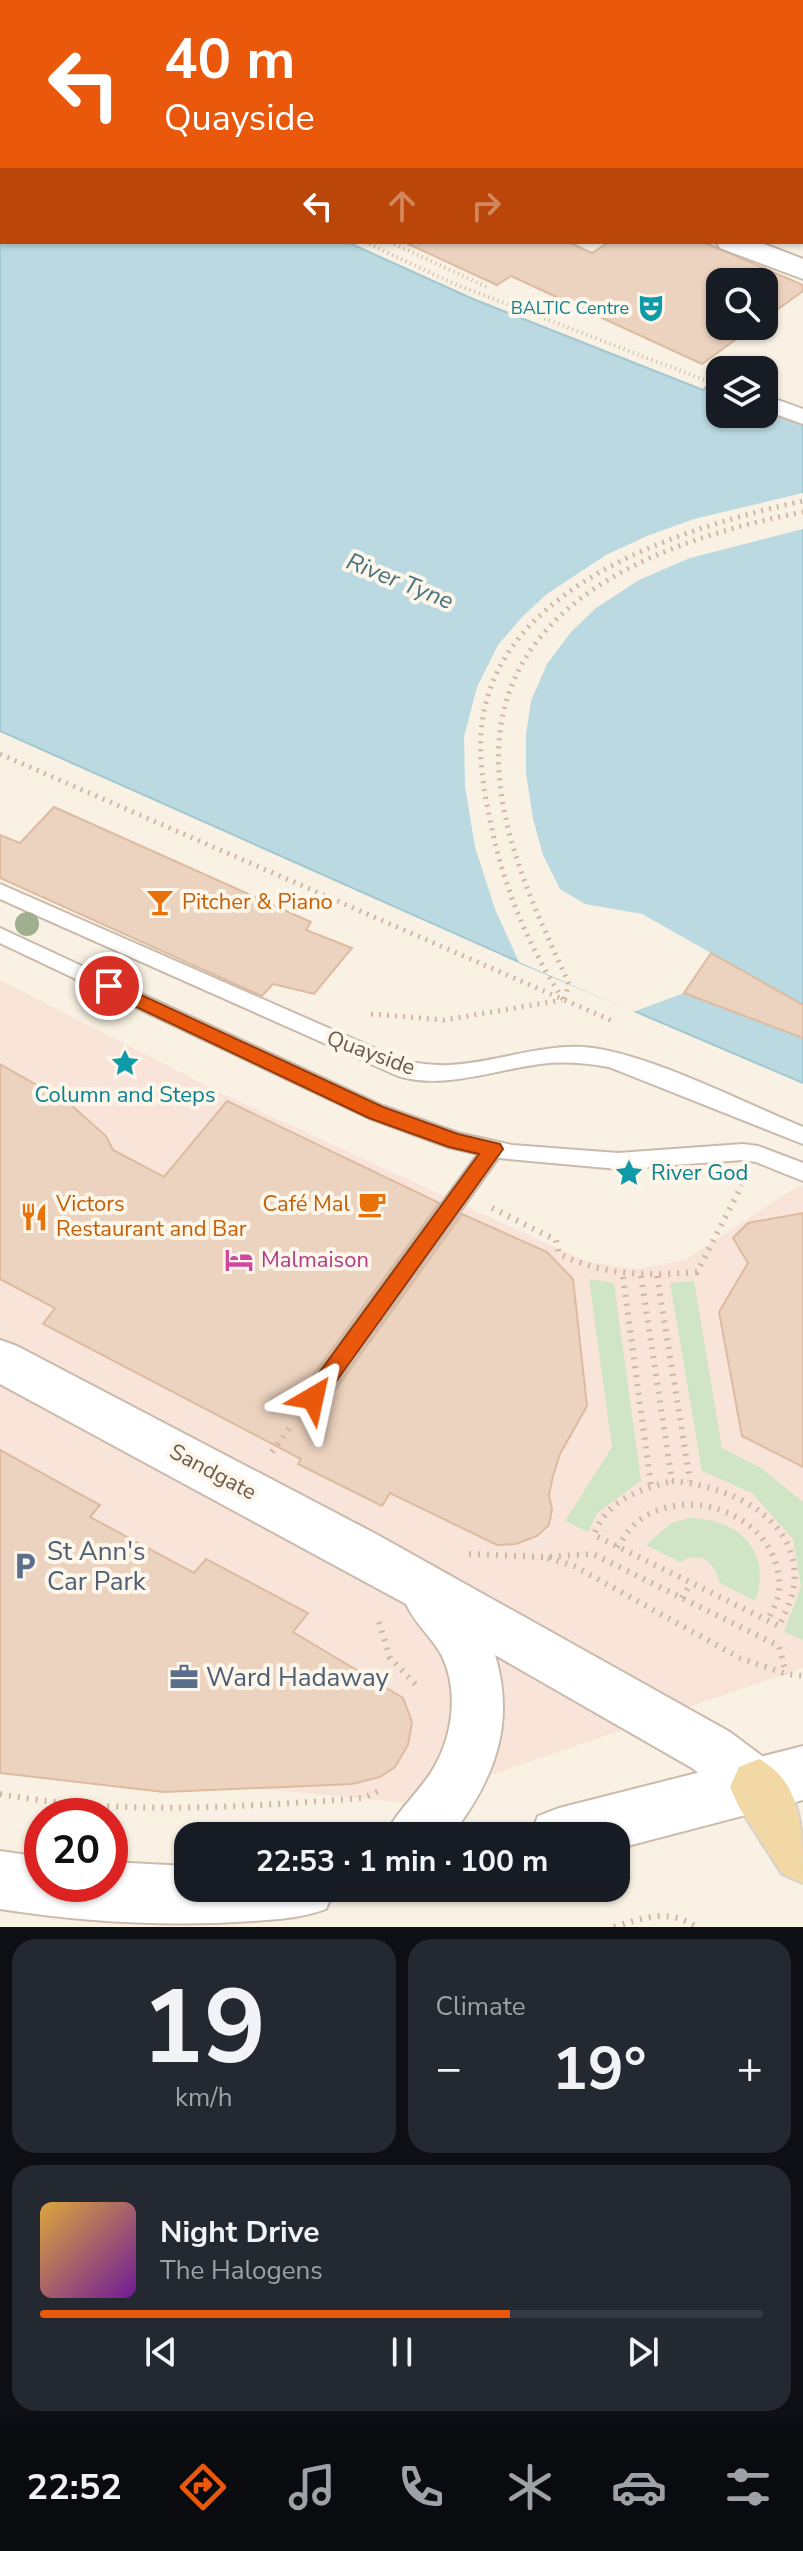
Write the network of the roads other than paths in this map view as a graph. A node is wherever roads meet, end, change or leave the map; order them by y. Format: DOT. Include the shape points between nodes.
graph roads {
  1 [pos="736,244"];
  2 [pos="803,270"];
  3 [pos="778,407"];
  4 [pos="803,417"];
  5 [pos="0,891"];
  6 [pos="0,935"];
  7 [pos="803,1136"];
  8 [pos="493,1149"];
  9 [pos="803,1172"];
  10 [pos="0,1360"];
  11 [pos="313,1398"];
  12 [pos="423,1590"];
  13 [pos="781,1780"];
  14 [pos="427,1822"];
  15 [pos="614,1822"];
  16 [pos="803,1854"];
  17 [pos="0,1880"];
  18 [pos="174,1895"];
  1 -- 2 [label="street"];
  3 -- 4 [label="street"];
  5 -- 7 [label="lane, Quayside" via="405,1070 470,1071 563,1054 609,1059"];
  6 -- 8 [label="lane" via="376,1112"];
  8 -- 9 [label="lane" via="618,1161 743,1152"];
  8 -- 11 [label="lane"];
  10 -- 12 [label="street, Sandgate" via="245,1488"];
  12 -- 13 [label="street, Sandgate" via="711,1750"];
  12 -- 14 [label="street, Sandgate" via="468,1654 478,1706 460,1781"];
  13 -- 15 [label="main road"];
  13 -- 16 [label="main road"];
  17 -- 18 [label="main road" via="58,1889"];
}
